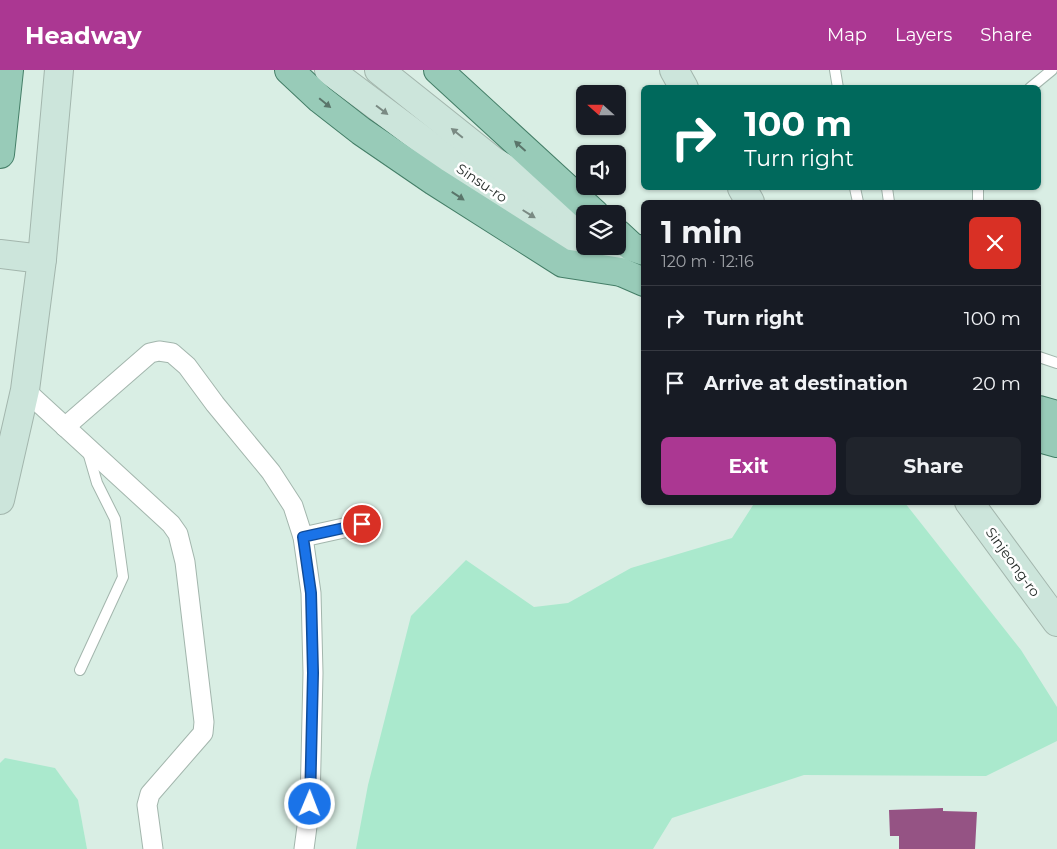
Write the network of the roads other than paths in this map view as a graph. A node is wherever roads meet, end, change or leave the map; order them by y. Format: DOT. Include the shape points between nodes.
graph roads {
  1 [pos="9,70"];
  2 [pos="59,70"];
  3 [pos="289,70"];
  4 [pos="329,70"];
  5 [pos="379,70"];
  6 [pos="438,70"];
  7 [pos="674,70"];
  8 [pos="835,70"];
  9 [pos="1052,70"];
  10 [pos="682,85"];
  11 [pos="838,85"];
  12 [pos="1034,85"];
  13 [pos="0,154"];
  14 [pos="585,205"];
  15 [pos="576,213"];
  16 [pos="7,255"];
  17 [pos="42,259"];
  18 [pos="632,277"];
  19 [pos="1041,358"];
  20 [pos="1057,363"];
  21 [pos="25,390"];
  22 [pos="1041,411"];
  23 [pos="1057,416"];
  24 [pos="65,427"];
  25 [pos="1041,439"];
  26 [pos="1057,444"];
  27 [pos="86,446"];
  28 [pos="0,500"];
  29 [pos="971,505"];
  30 [pos="362,524"];
  31 [pos="303,537"];
  32 [pos="1057,622"];
  33 [pos="80,670"];
  34 [pos="153,849"];
  35 [pos="304,849"];
  1 -- 13 [label="main road"];
  2 -- 17 [label="street"];
  3 -- 18 [label="main road, one-way" via="361,131 563,263"];
  4 -- 18 [label="street, Sinsu-ro, one-way" via="481,184"];
  15 -- 5 [label="street, Sinsu-ro, one-way" via="493,162"];
  14 -- 6 [label="main road, one-way"];
  7 -- 10 [label="street"];
  8 -- 11 [label="lane"];
  9 -- 12 [label="lane"];
  16 -- 17 [label="street"];
  17 -- 21 [label="street"];
  19 -- 20 [label="lane"];
  21 -- 24 [label="street"];
  21 -- 28 [label="street"];
  22 -- 23 [label="main road"];
  24 -- 27 [label="street"];
  24 -- 31 [label="street" via="150,353 172,353 187,366 271,472 293,506"];
  25 -- 26 [label="main road"];
  27 -- 33 [label="lane" via="97,483 115,519 123,577"];
  27 -- 34 [label="street" via="171,524 178,534 185,562 203,733 150,794 147,805"];
  29 -- 32 [label="street, Sinjeong-ro"];
  30 -- 31 [label="street"];
  31 -- 35 [label="street" via="311,593 313,673 310,804"];
}
